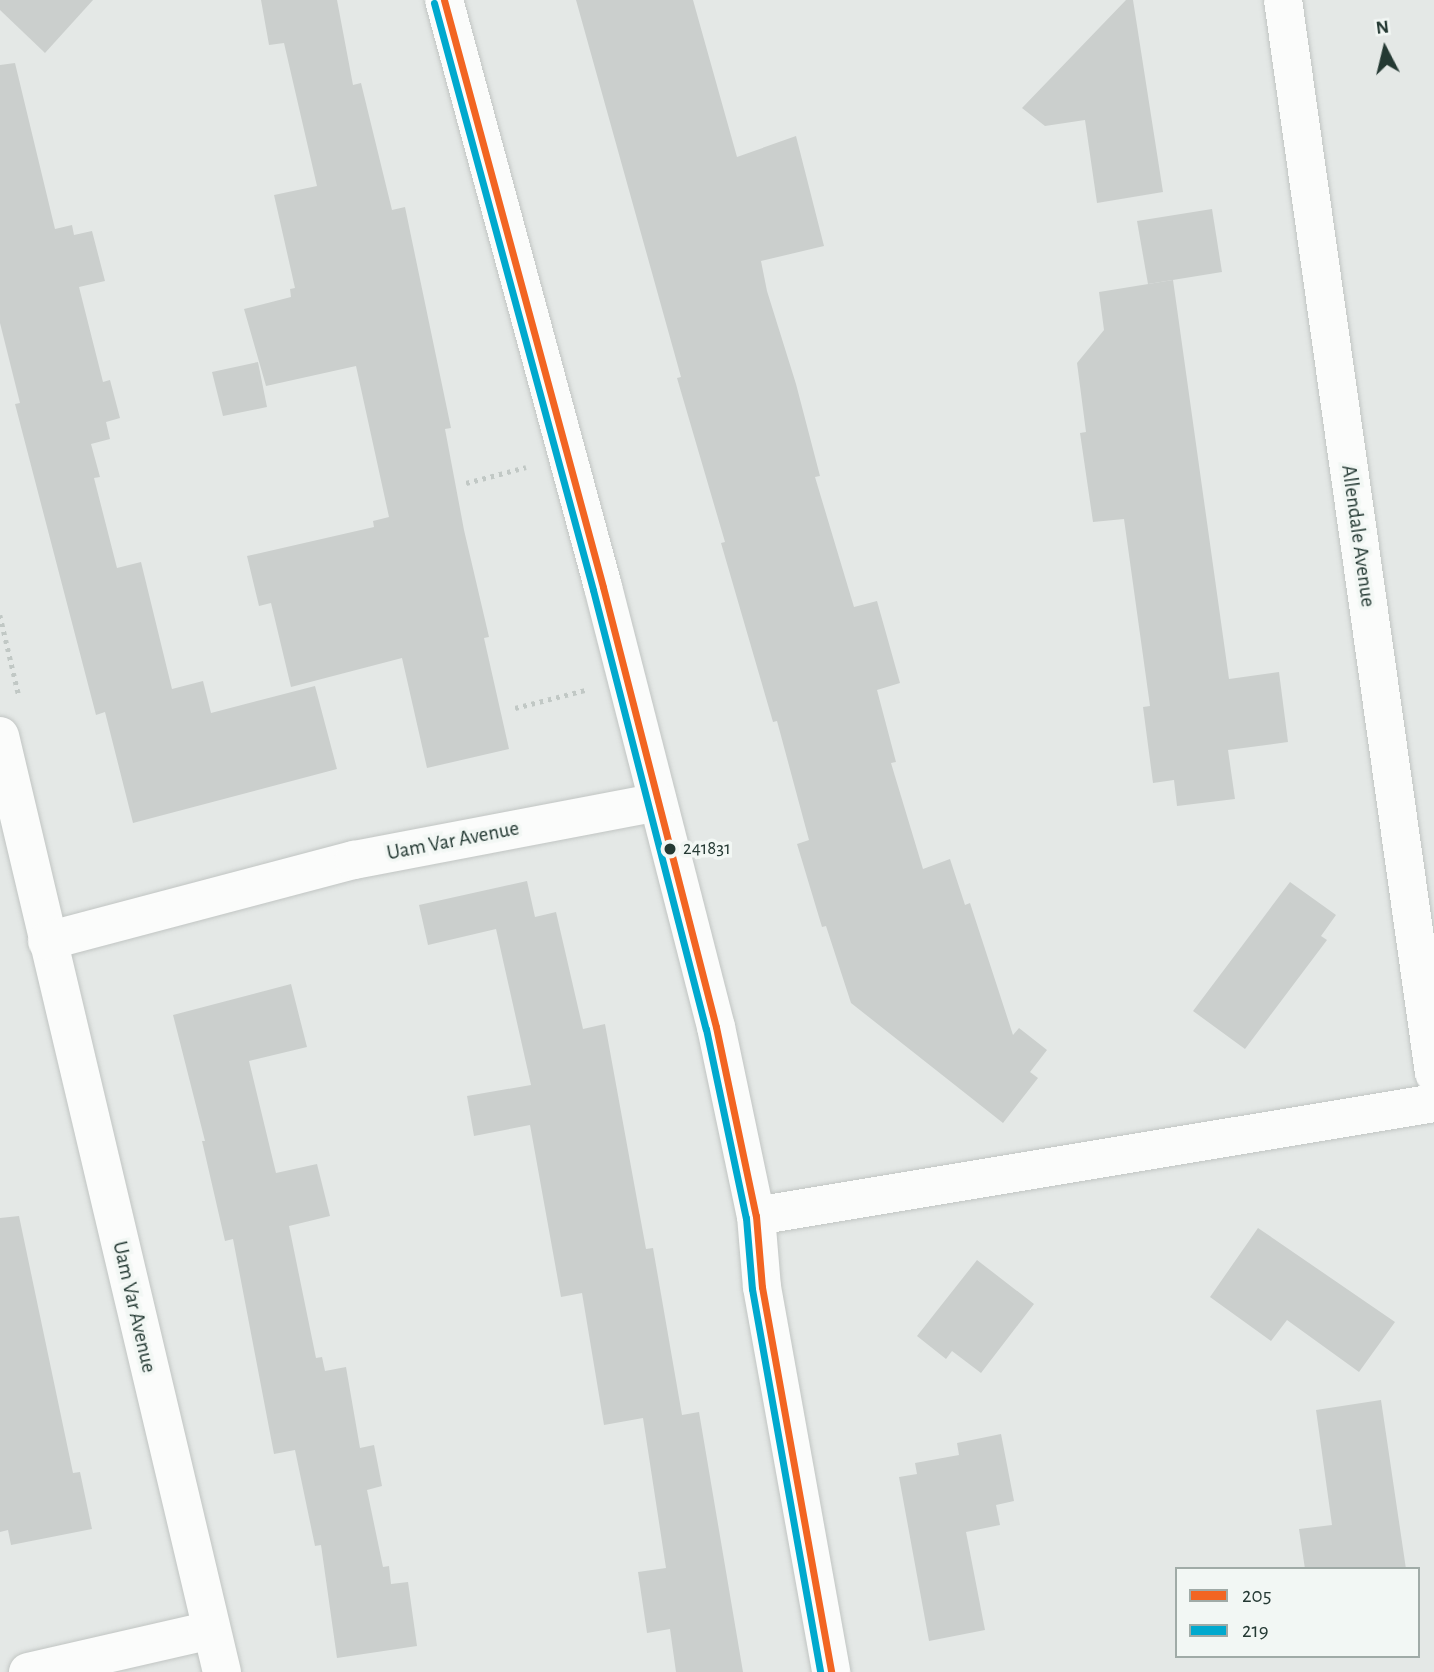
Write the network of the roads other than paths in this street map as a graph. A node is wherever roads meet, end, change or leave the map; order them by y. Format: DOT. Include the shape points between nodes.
graph roads {
  1 [pos="444,0"];
  2 [pos="1283,0"];
  3 [pos="0,736"];
  4 [pos="657,802"];
  5 [pos="47,941"];
  6 [pos="1434,1073"];
  7 [pos="1434,1103"];
  8 [pos="756,1216"];
  9 [pos="211,1630"];
  10 [pos="28,1672"];
  11 [pos="222,1672"];
  12 [pos="831,1672"];
  1 -- 4 [label="street"];
  2 -- 6 [label="street, Allendale Avenue"];
  3 -- 5 [label="street, Uam Var Avenue"];
  4 -- 5 [label="street, Uam Var Avenue" via="320,868"];
  4 -- 8 [label="street" via="716,1027"];
  5 -- 9 [label="street, Uam Var Avenue"];
  7 -- 8 [label="street"];
  8 -- 12 [label="street" via="762,1287"];
  9 -- 10 [label="street"];
  9 -- 11 [label="street, Uam Var Avenue"];
}
